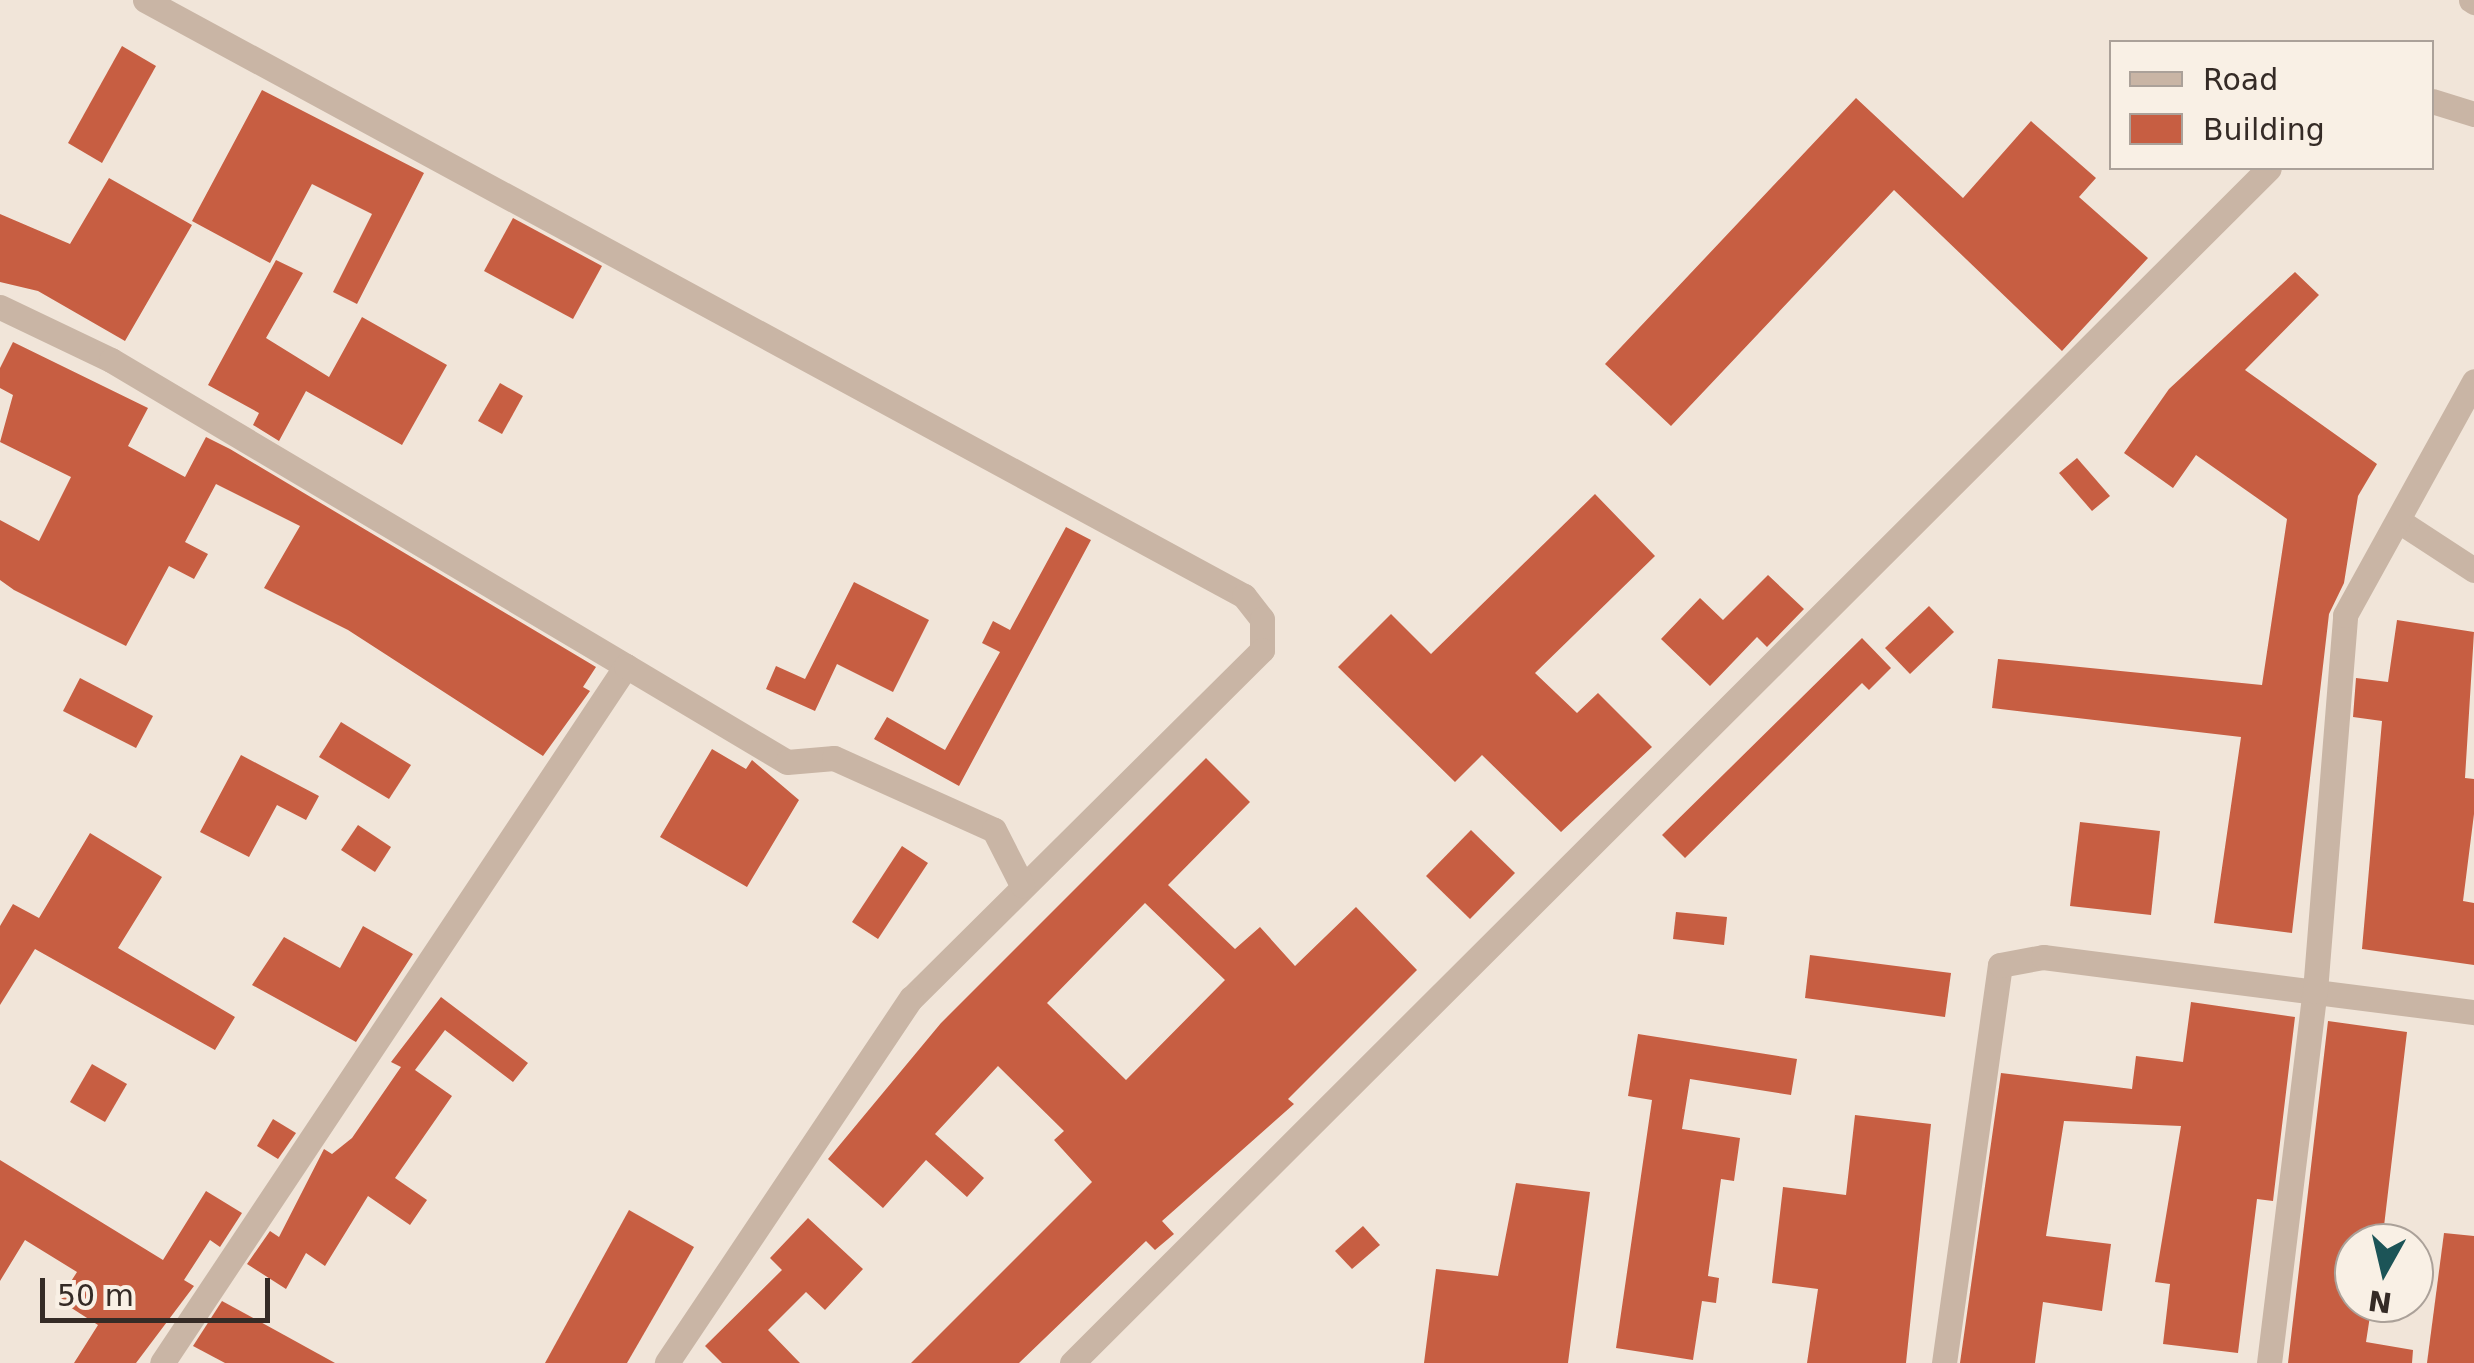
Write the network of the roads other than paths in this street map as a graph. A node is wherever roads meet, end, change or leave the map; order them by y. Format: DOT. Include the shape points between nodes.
graph roads {
  1 [pos="145,0"];
  2 [pos="2434,101"];
  3 [pos="2474,114"];
  4 [pos="2267,170"];
  5 [pos="0,308"];
  6 [pos="2474,381"];
  7 [pos="2402,524"];
  8 [pos="2474,570"];
  9 [pos="626,666"];
  10 [pos="1022,885"];
  11 [pos="2315,990"];
  12 [pos="2474,1012"];
  13 [pos="162,1363"];
  14 [pos="667,1363"];
  15 [pos="1072,1363"];
  16 [pos="1944,1363"];
  17 [pos="2269,1363"];
  1 -- 10 [label="street" via="1244,596 1262,620 1262,650"];
  2 -- 3 [label="street"];
  4 -- 15 [label="street"];
  5 -- 9 [label="street" via="111,360"];
  6 -- 7 [label="street"];
  7 -- 8 [label="street"];
  7 -- 11 [label="street" via="2346,615"];
  9 -- 10 [label="street" via="787,762 834,758 994,830"];
  9 -- 13 [label="street"];
  10 -- 14 [label="street" via="911,998"];
  11 -- 12 [label="street"];
  11 -- 16 [label="street" via="2043,957 2000,965"];
  11 -- 17 [label="street"];
}
